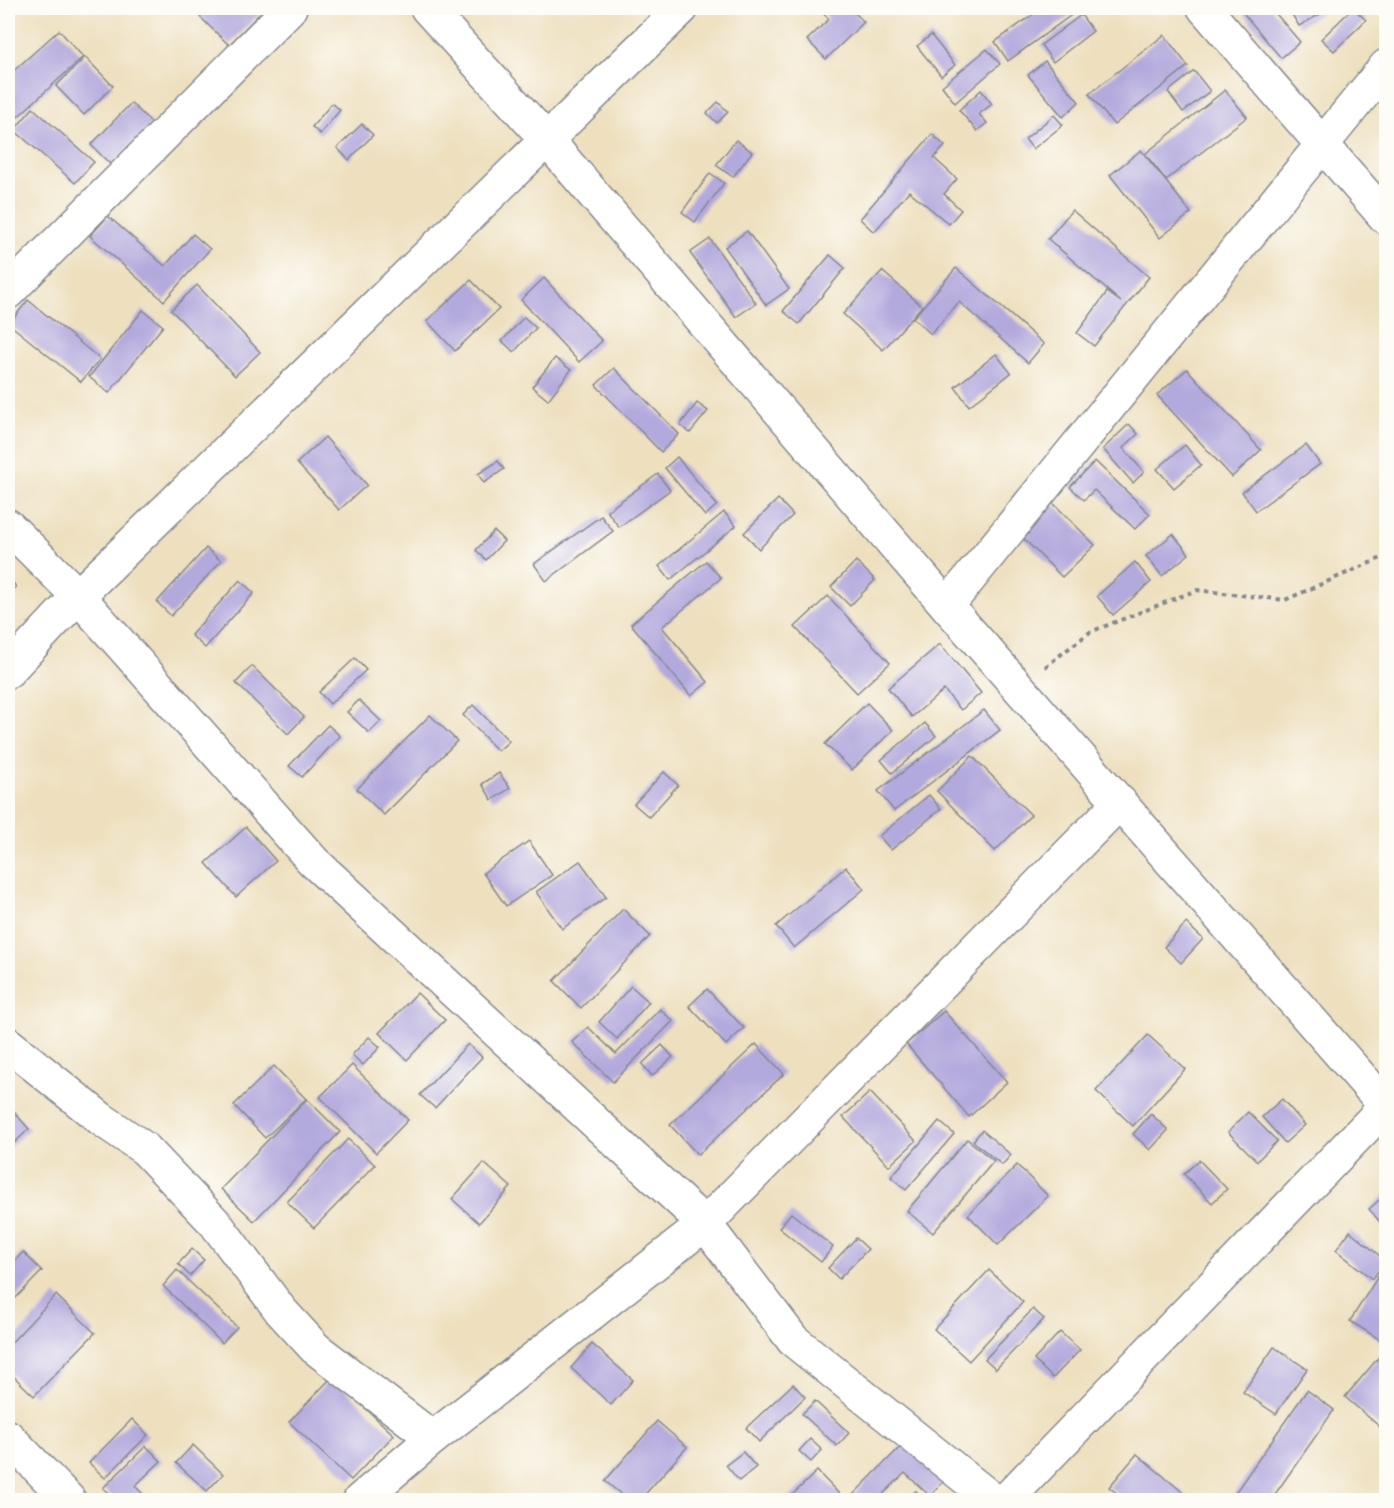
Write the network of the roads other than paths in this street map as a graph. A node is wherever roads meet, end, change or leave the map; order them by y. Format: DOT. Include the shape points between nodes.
graph roads {
  1 [pos="290,8"];
  2 [pos="427,8"];
  3 [pos="682,8"];
  4 [pos="1204,8"];
  5 [pos="1386,66"];
  6 [pos="547,140"];
  7 [pos="1322,146"];
  8 [pos="1386,218"];
  9 [pos="8,292"];
  10 [pos="8,526"];
  11 [pos="78,596"];
  12 [pos="947,606"];
  13 [pos="8,671"];
  14 [pos="1120,802"];
  15 [pos="8,1044"];
  16 [pos="1386,1106"];
  17 [pos="705,1224"];
  18 [pos="8,1437"];
  19 [pos="433,1438"];
  20 [pos="69,1500"];
  21 [pos="360,1500"];
  22 [pos="993,1500"];
  23 [pos="1006,1500"];
  1 -- 9 [label="street"];
  2 -- 6 [label="street"];
  3 -- 6 [label="street"];
  4 -- 7 [label="street"];
  5 -- 7 [label="street"];
  6 -- 11 [label="street"];
  6 -- 12 [label="street"];
  7 -- 8 [label="street"];
  7 -- 12 [label="street"];
  10 -- 11 [label="street"];
  11 -- 13 [label="street"];
  11 -- 17 [label="street" via="314,861"];
  12 -- 14 [label="street"];
  14 -- 16 [label="street"];
  14 -- 17 [label="street"];
  15 -- 19 [label="street" via="145,1149 216,1224 281,1311 315,1348"];
  16 -- 23 [label="street"];
  17 -- 19 [label="street"];
  17 -- 22 [label="street" via="793,1340"];
  18 -- 20 [label="street"];
  19 -- 21 [label="street"];
}
